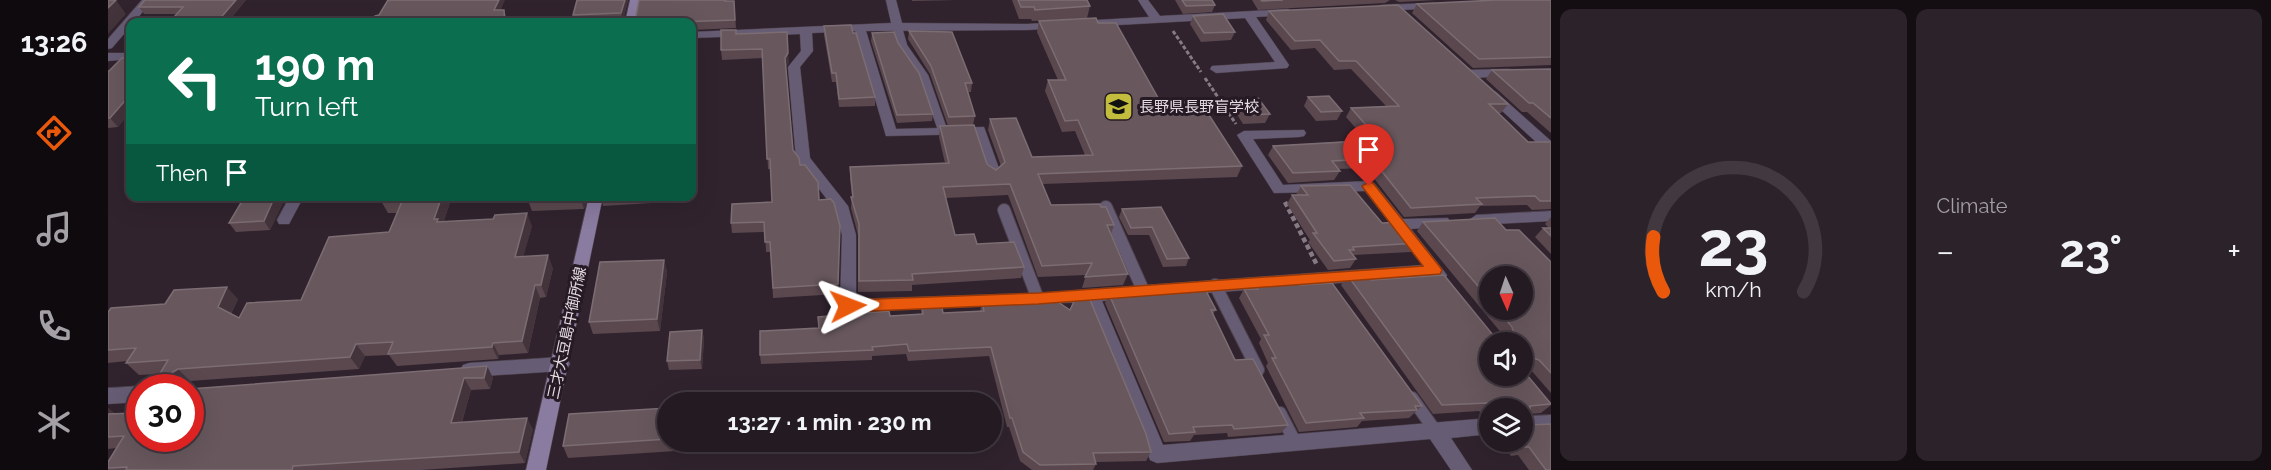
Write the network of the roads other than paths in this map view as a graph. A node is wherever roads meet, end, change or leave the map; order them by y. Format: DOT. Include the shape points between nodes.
graph roads {
  1 [pos="148,0"];
  2 [pos="635,0"];
  3 [pos="891,0"];
  4 [pos="1143,0"];
  5 [pos="1391,4"];
  6 [pos="1442,5"];
  7 [pos="1371,8"];
  8 [pos="1304,11"];
  9 [pos="1248,14"];
  10 [pos="132,18"];
  11 [pos="632,18"];
  12 [pos="1156,20"];
  13 [pos="1412,22"];
  14 [pos="126,25"];
  15 [pos="897,26"];
  16 [pos="858,27"];
  17 [pos="806,30"];
  18 [pos="696,35"];
  19 [pos="108,46"];
  20 [pos="126,56"];
  21 [pos="108,57"];
  22 [pos="1216,69"];
  23 [pos="1516,72"];
  24 [pos="943,131"];
  25 [pos="1299,133"];
  26 [pos="1551,148"];
  27 [pos="994,174"];
  28 [pos="294,201"];
  29 [pos="595,201"];
  30 [pos="1106,207"];
  31 [pos="1005,210"];
  32 [pos="1551,216"];
  33 [pos="1503,218"];
  34 [pos="285,220"];
  35 [pos="1399,224"];
  36 [pos="1519,234"];
  37 [pos="1435,270"];
  38 [pos="1215,285"];
  39 [pos="1450,288"];
  40 [pos="1143,290"];
  41 [pos="1092,294"];
  42 [pos="1038,299"];
  43 [pos="561,364"];
  44 [pos="456,371"];
  45 [pos="1263,379"];
  46 [pos="1407,392"];
  47 [pos="126,395"];
  48 [pos="108,396"];
  49 [pos="1274,400"];
  50 [pos="1551,423"];
  51 [pos="1533,424"];
  52 [pos="1479,427"];
  53 [pos="1434,429"];
  54 [pos="1295,442"];
  55 [pos="536,470"];
  56 [pos="1462,470"];
  1 -- 10 [label="street"];
  2 -- 11 [label="main road"];
  3 -- 15 [label="street"];
  4 -- 12 [label="street"];
  5 -- 6 [label="street"];
  5 -- 7 [label="street"];
  5 -- 13 [label="street"];
  8 -- 9 [label="street"];
  9 -- 12 [label="street"];
  9 -- 22 [label="street" via="1283,65"];
  12 -- 15 [label="street" via="1027,27"];
  14 -- 19 [label="street"];
  15 -- 16 [label="street"];
  15 -- 24 [label="lane" via="903,47 924,77"];
  16 -- 17 [label="street"];
  16 -- 24 [label="street" via="891,133"];
  17 -- 18 [label="street"];
  17 -- 42 [label="street" via="807,51 794,67 803,159 843,210 849,235 848,306"];
  20 -- 21 [label="street"];
  23 -- 26 [label="street" via="1466,71"];
  24 -- 27 [label="street" via="979,130"];
  25 -- 35 [label="street" via="1244,135 1279,190 1369,186"];
  28 -- 34 [label="street"];
  29 -- 43 [label="main road, 三才大豆島中御所線"];
  30 -- 40 [label="lane"];
  31 -- 42 [label="lane"];
  32 -- 33 [label="street"];
  33 -- 35 [label="street"];
  33 -- 36 [label="street"];
  35 -- 37 [label="street"];
  37 -- 38 [label="street" via="1330,283"];
  37 -- 39 [label="street"];
  38 -- 40 [label="street"];
  38 -- 45 [label="lane"];
  40 -- 41 [label="street"];
  41 -- 42 [label="street"];
  41 -- 54 [label="street" via="1157,454"];
  43 -- 44 [label="street"];
  43 -- 55 [label="main road, 三才大豆島中御所線"];
  46 -- 53 [label="lane"];
  47 -- 48 [label="street"];
  49 -- 54 [label="lane"];
  50 -- 51 [label="street"];
  52 -- 53 [label="street"];
  53 -- 54 [label="street"];
  53 -- 56 [label="street"];
}
